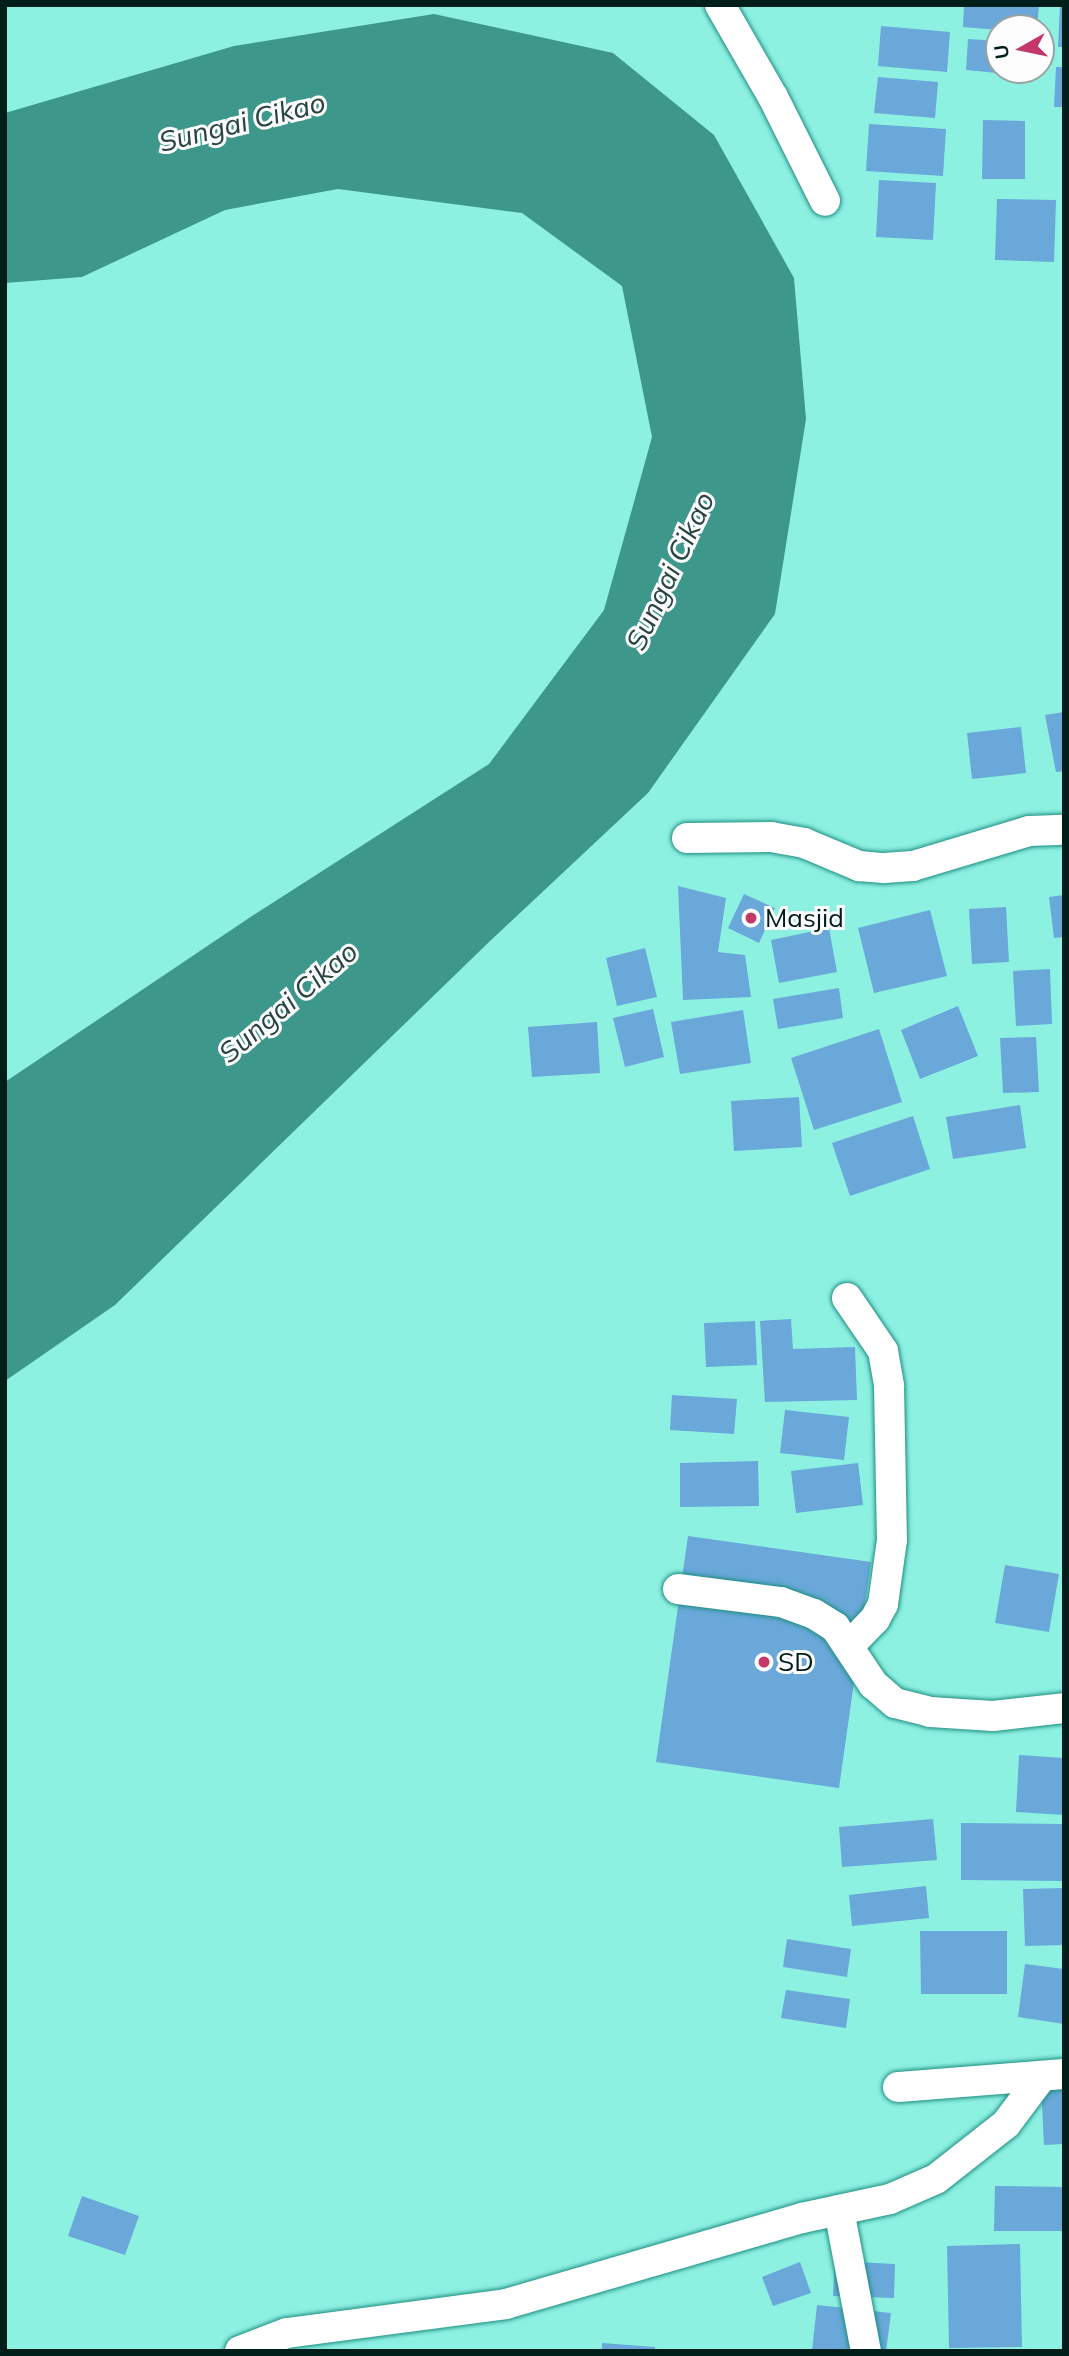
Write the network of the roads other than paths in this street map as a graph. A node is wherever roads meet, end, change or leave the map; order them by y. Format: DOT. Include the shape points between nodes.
graph roads {
  1 [pos="720,5"];
  2 [pos="825,201"];
  3 [pos="1064,830"];
  4 [pos="687,838"];
  5 [pos="848,1298"];
  6 [pos="678,1589"];
  7 [pos="849,1646"];
  8 [pos="1064,1708"];
  9 [pos="1053,2075"];
  10 [pos="898,2087"];
  11 [pos="839,2210"];
  12 [pos="240,2351"];
  13 [pos="866,2351"];
  1 -- 2 [label="street"];
  3 -- 4 [label="street" via="1029,831 913,866 884,868 859,866 804,843 771,837"];
  5 -- 7 [label="street" via="883,1351 889,1386 892,1540 883,1604"];
  6 -- 7 [label="street" via="781,1602 835,1627"];
  7 -- 8 [label="street" via="873,1684 895,1703 930,1712 993,1716"];
  9 -- 10 [label="street"];
  9 -- 11 [label="street" via="1006,2124 936,2179 890,2199"];
  11 -- 12 [label="street" via="506,2304 287,2333"];
  11 -- 13 [label="street"];
}
